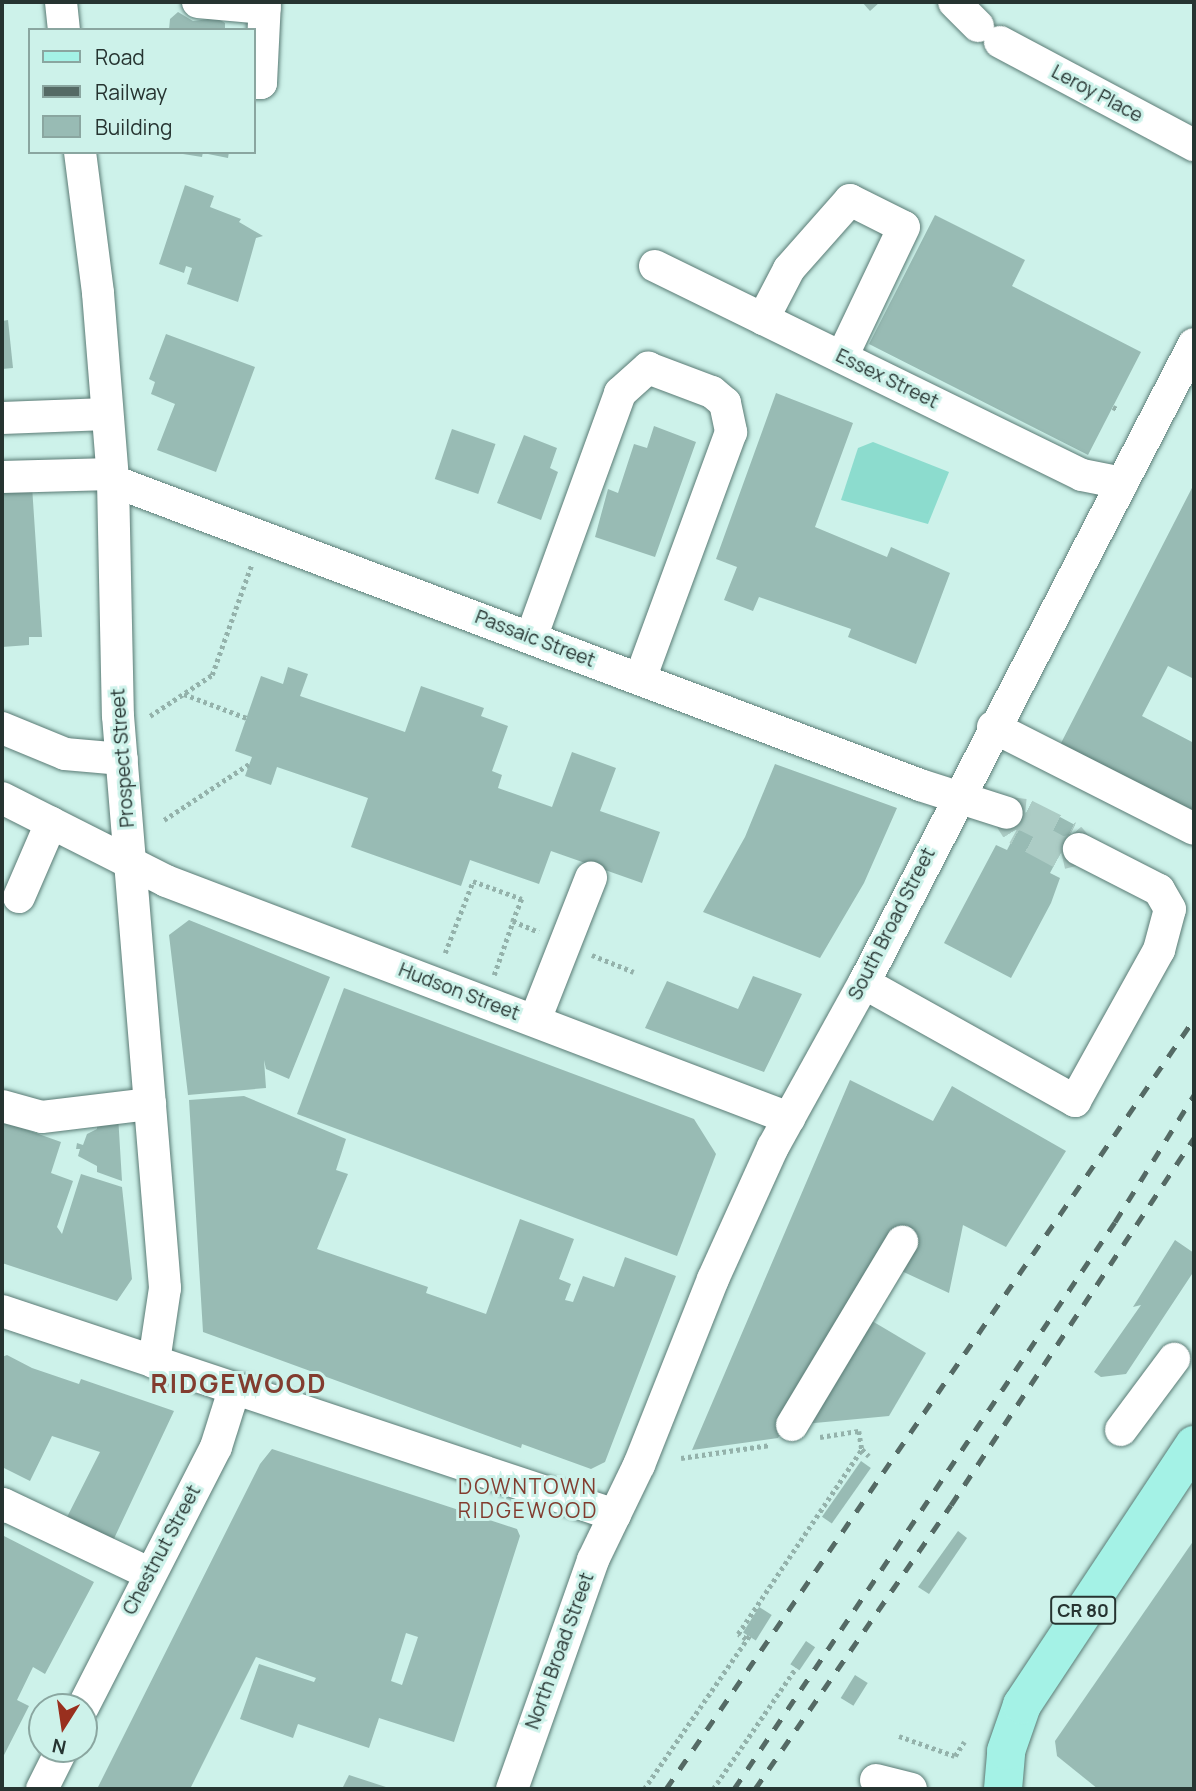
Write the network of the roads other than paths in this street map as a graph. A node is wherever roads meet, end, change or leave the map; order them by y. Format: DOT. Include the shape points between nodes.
graph roads {
  1 [pos="61,2"];
  2 [pos="198,2"];
  3 [pos="954,2"];
  4 [pos="265,5"];
  5 [pos="64,28"];
  6 [pos="256,83"];
  7 [pos="1194,145"];
  8 [pos="80,154"];
  9 [pos="655,266"];
  10 [pos="764,319"];
  11 [pos="1194,344"];
  12 [pos="842,358"];
  13 [pos="107,414"];
  14 [pos="2,418"];
  15 [pos="112,473"];
  16 [pos="2,477"];
  17 [pos="1122,482"];
  18 [pos="531,638"];
  19 [pos="640,679"];
  20 [pos="993,727"];
  21 [pos="2,729"];
  22 [pos="122,760"];
  23 [pos="957,796"];
  24 [pos="2,798"];
  25 [pos="1007,813"];
  26 [pos="51,823"];
  27 [pos="1194,829"];
  28 [pos="1079,849"];
  29 [pos="132,862"];
  30 [pos="591,877"];
  31 [pos="19,897"];
  32 [pos="864,983"];
  33 [pos="535,1020"];
  34 [pos="150,1104"];
  35 [pos="2,1106"];
  36 [pos="789,1118"];
  37 [pos="902,1242"];
  38 [pos="2,1311"];
  39 [pos="1174,1359"];
  40 [pos="154,1362"];
  41 [pos="234,1390"];
  42 [pos="792,1425"];
  43 [pos="1121,1430"];
  44 [pos="1194,1445"];
  45 [pos="2,1507"];
  46 [pos="615,1515"];
  47 [pos="148,1573"];
  48 [pos="89,1693"];
  49 [pos="55,1763"];
  50 [pos="876,1780"];
  51 [pos="42,1789"];
  52 [pos="512,1789"];
  53 [pos="911,1789"];
  54 [pos="1003,1789"];
  1 -- 5 [label="street"];
  2 -- 4 [label="street"];
  3 -- 7 [label="street, Leroy Place" via="989,34"];
  4 -- 6 [label="street" via="261,83"];
  8 -- 13 [label="street, Prospect Street"];
  9 -- 10 [label="street, Essex Street"];
  10 -- 12 [label="street, Essex Street"];
  10 -- 12 [label="street" via="789,269 850,200 904,228"];
  11 -- 17 [label="street, South Broad Street"];
  12 -- 17 [label="street, Essex Street" via="1082,475"];
  13 -- 14 [label="street"];
  13 -- 15 [label="street, Prospect Street"];
  15 -- 16 [label="street"];
  15 -- 18 [label="street, Passaic Street"];
  15 -- 22 [label="street, Prospect Street"];
  17 -- 20 [label="street, South Broad Street"];
  18 -- 19 [label="street, Passaic Street"];
  18 -- 19 [label="street" via="620,393 648,368 712,392 725,403 731,432"];
  19 -- 23 [label="street, Passaic Street"];
  20 -- 23 [label="street, South Broad Street"];
  20 -- 27 [label="street"];
  21 -- 22 [label="street" via="65,754"];
  22 -- 29 [label="street, Prospect Street"];
  23 -- 25 [label="street, Passaic Street"];
  23 -- 32 [label="street, South Broad Street"];
  24 -- 26 [label="street, Hudson Street"];
  26 -- 29 [label="street, Hudson Street"];
  26 -- 31 [label="street"];
  28 -- 32 [label="street" via="1159,890 1170,909 1159,950 1074,1101"];
  29 -- 33 [label="street, Hudson Street" via="166,881"];
  29 -- 34 [label="street, Prospect Street"];
  30 -- 33 [label="street"];
  32 -- 36 [label="street, South Broad Street"];
  33 -- 36 [label="street, Hudson Street"];
  34 -- 35 [label="street" via="43,1116"];
  34 -- 40 [label="street, Prospect Street" via="164,1288"];
  36 -- 46 [label="street, South Broad Street" via="713,1279"];
  37 -- 42 [label="street"];
  38 -- 40 [label="street"];
  39 -- 43 [label="street"];
  40 -- 41 [label="street"];
  41 -- 46 [label="street"];
  41 -- 47 [label="street, Chestnut Street" via="216,1447"];
  44 -- 54 [label="main road, CR 80" via="1022,1705 1006,1751"];
  45 -- 47 [label="street"];
  46 -- 52 [label="street, North Broad Street" via="583,1586"];
  47 -- 48 [label="street, Chestnut Street"];
  49 -- 51 [label="street"];
  50 -- 53 [label="street"];
}
